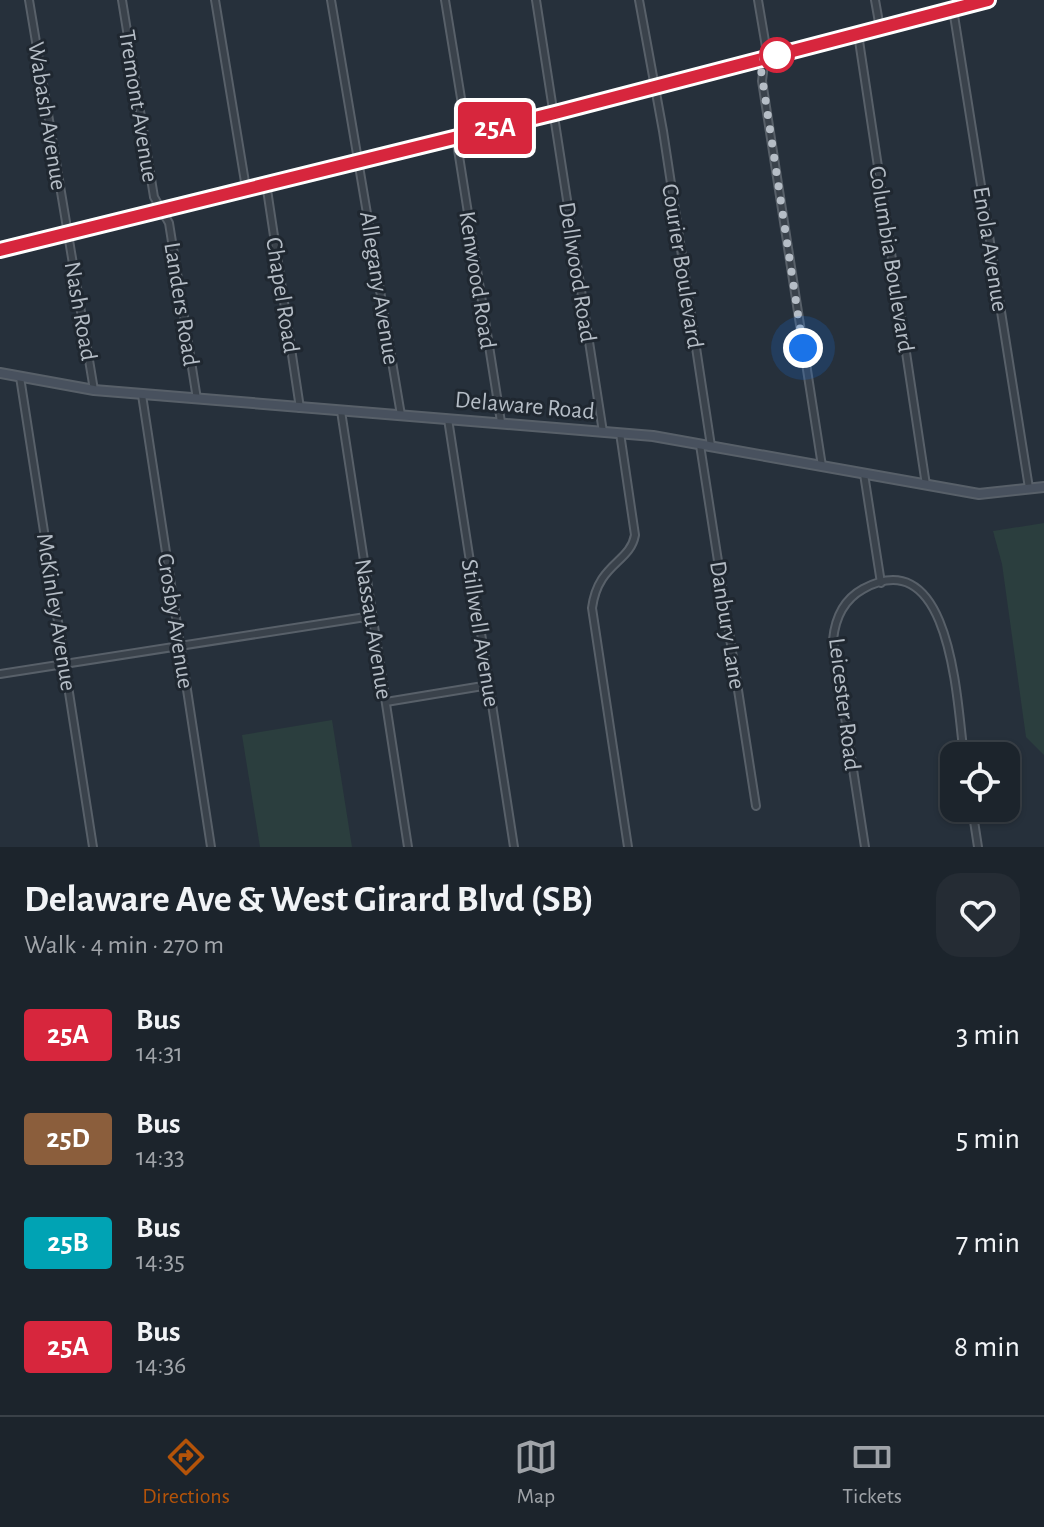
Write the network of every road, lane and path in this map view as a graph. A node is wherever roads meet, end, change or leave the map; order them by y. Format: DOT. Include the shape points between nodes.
graph roads {
  1 [pos="29,0"];
  2 [pos="122,0"];
  3 [pos="215,0"];
  4 [pos="331,0"];
  5 [pos="445,0"];
  6 [pos="536,0"];
  7 [pos="639,0"];
  8 [pos="758,0"];
  9 [pos="875,0"];
  10 [pos="986,0"];
  11 [pos="953,9"];
  12 [pos="880,28"];
  13 [pos="858,34"];
  14 [pos="763,58"];
  15 [pos="655,87"];
  16 [pos="555,113"];
  17 [pos="467,135"];
  18 [pos="456,137"];
  19 [pos="359,161"];
  20 [pos="266,183"];
  21 [pos="246,188"];
  22 [pos="162,210"];
  23 [pos="67,232"];
  24 [pos="0,250"];
  25 [pos="0,373"];
  26 [pos="20,377"];
  27 [pos="94,390"];
  28 [pos="142,395"];
  29 [pos="197,399"];
  30 [pos="300,408"];
  31 [pos="341,411"];
  32 [pos="401,415"];
  33 [pos="448,419"];
  34 [pos="501,422"];
  35 [pos="603,432"];
  36 [pos="620,433"];
  37 [pos="700,445"];
  38 [pos="711,446"];
  39 [pos="822,466"];
  40 [pos="864,474"];
  41 [pos="926,485"];
  42 [pos="1044,487"];
  43 [pos="1029,488"];
  44 [pos="881,583"];
  45 [pos="372,616"];
  46 [pos="180,645"];
  47 [pos="65,663"];
  48 [pos="0,674"];
  49 [pos="489,685"];
  50 [pos="386,702"];
  51 [pos="962,742"];
  52 [pos="756,806"];
  53 [pos="974,822"];
  54 [pos="93,847"];
  55 [pos="211,847"];
  56 [pos="408,847"];
  57 [pos="514,847"];
  58 [pos="628,847"];
  59 [pos="865,847"];
  60 [pos="978,847"];
  1 -- 23 [label="street, Wabash Avenue"];
  2 -- 22 [label="street, Tremont Avenue" via="154,197"];
  3 -- 21 [label="street"];
  4 -- 19 [label="street, Allegany Avenue"];
  5 -- 17 [label="street"];
  6 -- 16 [label="street, Dellwood Road"];
  7 -- 15 [label="street, Courier Boulevard"];
  8 -- 14 [label="street"];
  9 -- 12 [label="street"];
  10 -- 11 [label="main road"];
  11 -- 12 [label="main road"];
  11 -- 43 [label="street, Enola Avenue"];
  12 -- 13 [label="main road"];
  13 -- 14 [label="main road"];
  13 -- 41 [label="street, Columbia Boulevard"];
  14 -- 15 [label="main road"];
  14 -- 39 [label="street" via="762,81"];
  15 -- 16 [label="main road"];
  15 -- 38 [label="street, Courier Boulevard"];
  16 -- 17 [label="main road"];
  16 -- 35 [label="street, Dellwood Road"];
  17 -- 18 [label="main road"];
  18 -- 19 [label="main road"];
  18 -- 34 [label="street, Kenwood Road"];
  19 -- 20 [label="main road"];
  19 -- 32 [label="street, Allegany Avenue"];
  20 -- 21 [label="main road"];
  20 -- 30 [label="street, Chapel Road"];
  21 -- 22 [label="main road"];
  22 -- 23 [label="main road"];
  22 -- 29 [label="street, Landers Road" via="169,223"];
  23 -- 24 [label="main road"];
  23 -- 27 [label="street, Nash Road"];
  25 -- 26 [label="street, Delaware Road"];
  26 -- 27 [label="street, Delaware Road"];
  26 -- 47 [label="street, McKinley Avenue"];
  27 -- 28 [label="street, Delaware Road"];
  28 -- 29 [label="street, Delaware Road"];
  28 -- 46 [label="street, Crosby Avenue"];
  29 -- 30 [label="street, Delaware Road"];
  30 -- 31 [label="street, Delaware Road"];
  31 -- 32 [label="street, Delaware Road"];
  31 -- 45 [label="street, Nassau Avenue"];
  32 -- 33 [label="street, Delaware Road"];
  33 -- 34 [label="street, Delaware Road"];
  33 -- 49 [label="street, Stillwell Avenue"];
  34 -- 35 [label="street, Delaware Road"];
  35 -- 36 [label="street, Delaware Road"];
  36 -- 37 [label="street, Delaware Road"];
  36 -- 58 [label="street" via="635,535 630,549 601,577 592,608"];
  37 -- 38 [label="street, Delaware Road"];
  37 -- 52 [label="street, Danbury Lane"];
  38 -- 39 [label="street, Delaware Road"];
  39 -- 40 [label="street, Delaware Road"];
  40 -- 41 [label="street, Delaware Road"];
  40 -- 44 [label="street"];
  41 -- 43 [label="street, Delaware Road" via="979,494"];
  42 -- 43 [label="street, Delaware Road"];
  44 -- 51 [label="street" via="912,587 938,611"];
  44 -- 59 [label="street, Leicester Road" via="848,600 833,640"];
  45 -- 46 [label="street"];
  45 -- 50 [label="street, Nassau Avenue"];
  46 -- 47 [label="street"];
  46 -- 55 [label="street, Crosby Avenue"];
  47 -- 48 [label="street"];
  47 -- 54 [label="street, McKinley Avenue"];
  49 -- 50 [label="street"];
  49 -- 57 [label="street, Stillwell Avenue"];
  50 -- 56 [label="street, Nassau Avenue"];
  53 -- 60 [label="street"];
}
